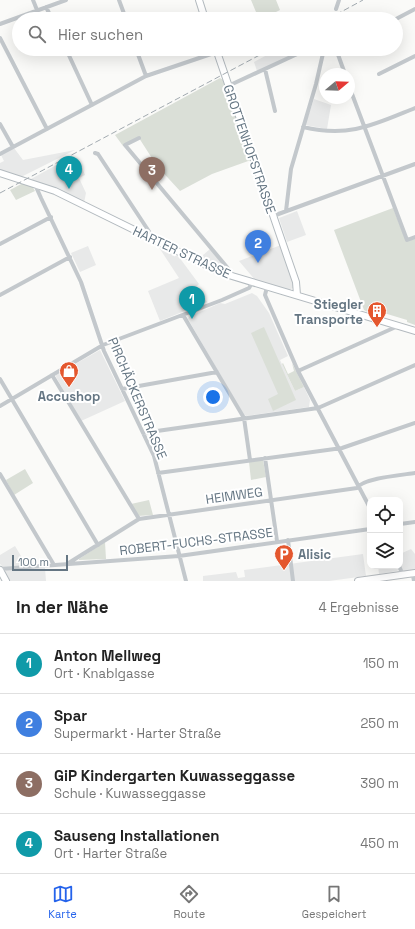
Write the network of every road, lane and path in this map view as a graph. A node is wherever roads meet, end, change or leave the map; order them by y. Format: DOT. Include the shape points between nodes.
graph roads {
  1 [pos="32,0"];
  2 [pos="119,0"];
  3 [pos="199,0"];
  4 [pos="339,0"];
  5 [pos="63,1"];
  6 [pos="46,7"];
  7 [pos="336,9"];
  8 [pos="415,9"];
  9 [pos="37,10"];
  10 [pos="32,12"];
  11 [pos="48,12"];
  12 [pos="123,12"];
  13 [pos="203,12"];
  14 [pos="403,15"];
  15 [pos="12,19"];
  16 [pos="0,24"];
  17 [pos="0,38"];
  18 [pos="69,56"];
  19 [pos="139,56"];
  20 [pos="202,56"];
  21 [pos="218,56"];
  22 [pos="293,56"];
  23 [pos="322,56"];
  24 [pos="339,56"];
  25 [pos="415,56"];
  26 [pos="343,68"];
  27 [pos="265,69"];
  28 [pos="379,74"];
  29 [pos="146,76"];
  30 [pos="228,86"];
  31 [pos="355,103"];
  32 [pos="92,105"];
  33 [pos="415,108"];
  34 [pos="275,111"];
  35 [pos="0,124"];
  36 [pos="303,127"];
  37 [pos="364,128"];
  38 [pos="47,129"];
  39 [pos="139,138"];
  40 [pos="13,147"];
  41 [pos="95,153"];
  42 [pos="0,154"];
  43 [pos="415,164"];
  44 [pos="0,172"];
  45 [pos="382,176"];
  46 [pos="38,185"];
  47 [pos="286,211"];
  48 [pos="273,216"];
  49 [pos="51,217"];
  50 [pos="415,237"];
  51 [pos="151,238"];
  52 [pos="0,244"];
  53 [pos="70,257"];
  54 [pos="233,277"];
  55 [pos="252,283"];
  56 [pos="267,287"];
  57 [pos="297,294"];
  58 [pos="0,295"];
  59 [pos="183,315"];
  60 [pos="399,326"];
  61 [pos="415,331"];
  62 [pos="103,345"];
  63 [pos="415,365"];
  64 [pos="298,371"];
  65 [pos="216,372"];
  66 [pos="52,375"];
  67 [pos="0,379"];
  68 [pos="122,389"];
  69 [pos="12,399"];
  70 [pos="0,406"];
  71 [pos="318,408"];
  72 [pos="244,418"];
  73 [pos="415,423"];
  74 [pos="143,433"];
  75 [pos="339,447"];
  76 [pos="265,458"];
  77 [pos="250,460"];
  78 [pos="158,473"];
  79 [pos="415,473"];
  80 [pos="0,474"];
  81 [pos="359,485"];
  82 [pos="271,500"];
  83 [pos="367,502"];
  84 [pos="169,514"];
  85 [pos="138,519"];
  86 [pos="415,522"];
  87 [pos="403,524"];
  88 [pos="367,529"];
  89 [pos="288,540"];
  90 [pos="277,542"];
  91 [pos="98,545"];
  92 [pos="180,556"];
  93 [pos="67,564"];
  94 [pos="54,565"];
  95 [pos="400,569"];
  96 [pos="0,570"];
  97 [pos="414,573"];
  98 [pos="403,574"];
  99 [pos="6,581"];
  100 [pos="186,581"];
  101 [pos="293,581"];
  102 [pos="362,581"];
  103 [pos="414,581"];
  1 -- 9 [label="street"];
  2 -- 12 [label="street"];
  3 -- 13 [label="main road"];
  4 -- 7 [label="street"];
  5 -- 6 [label="street"];
  6 -- 9 [label="street"];
  6 -- 11 [label="street"];
  8 -- 14 [label="street"];
  9 -- 10 [label="street"];
  15 -- 16 [label="street"];
  17 -- 38 [label="street"];
  18 -- 32 [label="street"];
  19 -- 29 [label="street"];
  20 -- 29 [label="street"];
  21 -- 30 [label="main road, GROTTENHOFSTRASSE"];
  22 -- 27 [label="street"];
  23 -- 36 [label="street"];
  24 -- 26 [label="street"];
  25 -- 28 [label="street"];
  27 -- 30 [label="street"];
  27 -- 34 [label="street"];
  29 -- 32 [label="street"];
  30 -- 48 [label="main road, GROTTENHOFSTRASSE"];
  31 -- 37 [label="street"];
  32 -- 38 [label="street"];
  33 -- 37 [label="street"];
  35 -- 40 [label="street"];
  36 -- 37 [label="street" via="342,132"];
  36 -- 47 [label="street" via="291,169"];
  37 -- 45 [label="street"];
  38 -- 40 [label="street"];
  39 -- 54 [label="street" via="125,145"];
  40 -- 42 [label="street"];
  41 -- 51 [label="street"];
  43 -- 45 [label="street"];
  44 -- 46 [label="main road, HARTER STRASSE"];
  45 -- 47 [label="street"];
  45 -- 50 [label="street" via="407,240"];
  46 -- 49 [label="street, PIRCHÄCKERSTRASSE" via="38,191"];
  46 -- 51 [label="main road, HARTER STRASSE"];
  47 -- 48 [label="street"];
  48 -- 57 [label="main road, GROTTENHOFSTRASSE" via="296,282"];
  49 -- 52 [label="street"];
  49 -- 53 [label="street, PIRCHÄCKERSTRASSE"];
  51 -- 54 [label="main road, HARTER STRASSE" via="200,264"];
  53 -- 58 [label="street"];
  53 -- 62 [label="street, PIRCHÄCKERSTRASSE"];
  54 -- 55 [label="main road, HARTER STRASSE"];
  55 -- 56 [label="main road, HARTER STRASSE"];
  55 -- 59 [label="street" via="249,288"];
  56 -- 57 [label="main road, HARTER STRASSE"];
  56 -- 64 [label="street" via="264,295"];
  57 -- 60 [label="main road, HARTER STRASSE"];
  59 -- 62 [label="street"];
  59 -- 65 [label="street"];
  60 -- 61 [label="main road, HARTER STRASSE"];
  60 -- 64 [label="street"];
  62 -- 66 [label="street"];
  62 -- 68 [label="street, PIRCHÄCKERSTRASSE"];
  63 -- 71 [label="street"];
  64 -- 71 [label="street"];
  65 -- 68 [label="street"];
  65 -- 72 [label="street"];
  66 -- 69 [label="street"];
  66 -- 85 [label="street"];
  67 -- 69 [label="street"];
  68 -- 74 [label="street, PIRCHÄCKERSTRASSE"];
  69 -- 70 [label="street"];
  69 -- 91 [label="street"];
  71 -- 72 [label="street"];
  71 -- 75 [label="street"];
  72 -- 74 [label="street"];
  72 -- 77 [label="street"];
  73 -- 75 [label="street"];
  74 -- 78 [label="street, PIRCHÄCKERSTRASSE" via="154,456"];
  75 -- 76 [label="street"];
  75 -- 81 [label="street"];
  76 -- 77 [label="street"];
  76 -- 82 [label="street"];
  77 -- 78 [label="street"];
  78 -- 84 [label="street, PIRCHÄCKERSTRASSE"];
  79 -- 81 [label="street, HEIMWEG"];
  80 -- 94 [label="street"];
  81 -- 82 [label="street, HEIMWEG" via="356,488"];
  81 -- 83 [label="street"];
  82 -- 84 [label="street, HEIMWEG"];
  82 -- 90 [label="street"];
  84 -- 85 [label="street, HEIMWEG"];
  84 -- 92 [label="street, PIRCHÄCKERSTRASSE"];
  85 -- 91 [label="street, HEIMWEG"];
  86 -- 87 [label="street"];
  88 -- 89 [label="street, ROBERT-FUCHS-STRASSE"];
  89 -- 90 [label="street, ROBERT-FUCHS-STRASSE"];
  89 -- 101 [label="street"];
  90 -- 92 [label="street, ROBERT-FUCHS-STRASSE"];
  91 -- 93 [label="street, HEIMWEG"];
  92 -- 93 [label="street, ROBERT-FUCHS-STRASSE"];
  92 -- 100 [label="street, PIRCHÄCKERSTRASSE"];
  93 -- 94 [label="street, ROBERT-FUCHS-STRASSE"];
  94 -- 96 [label="street, ROBERT-FUCHS-STRASSE"];
  95 -- 98 [label="street"];
  96 -- 99 [label="main road"];
  97 -- 98 [label="main road"];
  97 -- 103 [label="street"];
  98 -- 102 [label="main road"];
}
